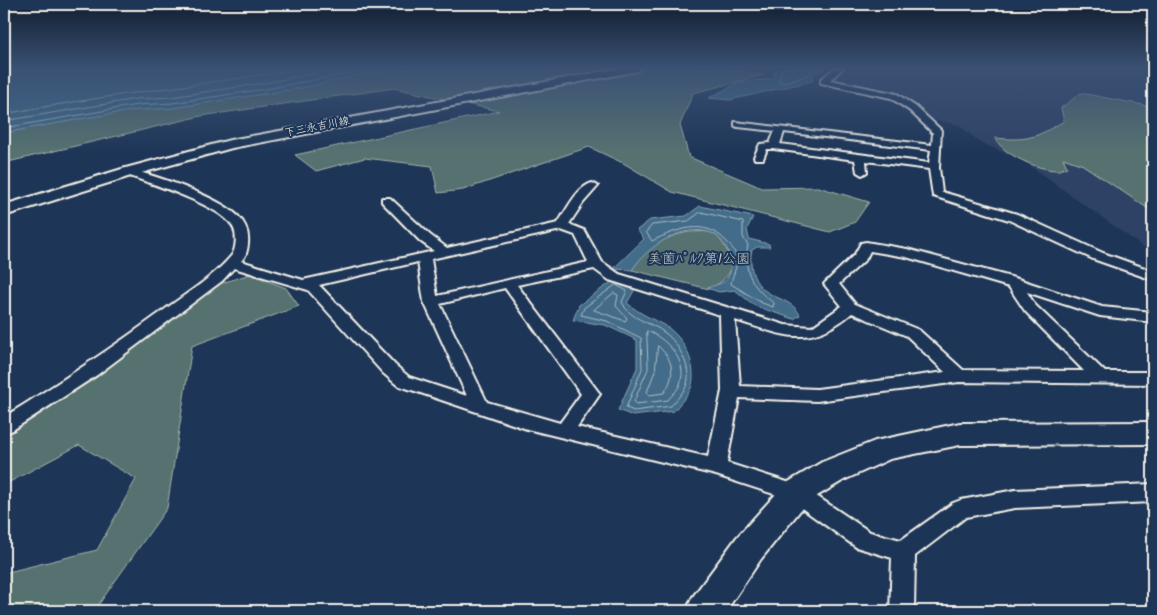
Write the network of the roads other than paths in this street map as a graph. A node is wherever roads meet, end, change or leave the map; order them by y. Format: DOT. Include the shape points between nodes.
graph roads {
  1 [pos="481,97"];
  2 [pos="895,97"];
  3 [pos="738,124"];
  4 [pos="781,129"];
  5 [pos="774,146"];
  6 [pos="936,148"];
  7 [pos="759,157"];
  8 [pos="860,157"];
  9 [pos="934,167"];
  10 [pos="128,172"];
  11 [pos="862,172"];
  12 [pos="592,186"];
  13 [pos="386,200"];
  14 [pos="4,212"];
  15 [pos="562,226"];
  16 [pos="444,252"];
  17 [pos="424,256"];
  18 [pos="232,263"];
  19 [pos="596,264"];
  20 [pos="1153,276"];
  21 [pos="1013,282"];
  22 [pos="508,283"];
  23 [pos="302,284"];
  24 [pos="431,302"];
  25 [pos="850,307"];
  26 [pos="728,313"];
  27 [pos="1153,317"];
  28 [pos="959,376"];
  29 [pos="1153,378"];
  30 [pos="1102,379"];
  31 [pos="731,392"];
  32 [pos="479,404"];
  33 [pos="4,426"];
  34 [pos="564,431"];
  35 [pos="1153,433"];
  36 [pos="716,467"];
  37 [pos="796,493"];
  38 [pos="1153,493"];
  39 [pos="904,551"];
  40 [pos="705,611"];
  41 [pos="902,611"];
  1 -- 10 [label="main road, 下三永吉川線" via="230,144"];
  2 -- 6 [label="street" via="913,108 938,132"];
  3 -- 4 [label="street"];
  4 -- 5 [label="street"];
  4 -- 6 [label="street"];
  5 -- 7 [label="street" via="763,146"];
  5 -- 8 [label="street"];
  6 -- 9 [label="street"];
  8 -- 9 [label="street"];
  8 -- 11 [label="street"];
  9 -- 20 [label="street" via="937,194 1013,217 1098,256"];
  10 -- 14 [label="main road, 下三永吉川線"];
  10 -- 18 [label="street" via="187,193 233,216 241,227 241,242 240,254"];
  12 -- 15 [label="street" via="578,200"];
  13 -- 16 [label="street"];
  15 -- 16 [label="street"];
  15 -- 19 [label="street" via="580,233"];
  16 -- 17 [label="street"];
  17 -- 23 [label="street"];
  17 -- 24 [label="street"];
  18 -- 23 [label="street"];
  18 -- 33 [label="street" via="217,278 91,371"];
  19 -- 22 [label="street"];
  19 -- 26 [label="street" via="614,277"];
  21 -- 25 [label="street" via="907,253 866,246 861,256 831,284"];
  21 -- 27 [label="street" via="1100,312"];
  21 -- 30 [label="street" via="1030,308"];
  22 -- 24 [label="street"];
  22 -- 34 [label="street" via="591,394"];
  23 -- 32 [label="street" via="313,287 388,369 403,380"];
  24 -- 32 [label="street"];
  25 -- 26 [label="street" via="813,332 793,331"];
  25 -- 28 [label="street" via="913,333"];
  26 -- 31 [label="street" via="726,330"];
  28 -- 30 [label="street"];
  28 -- 31 [label="street" via="817,395"];
  29 -- 30 [label="street"];
  31 -- 36 [label="street"];
  32 -- 34 [label="street" via="527,422"];
  34 -- 36 [label="street"];
  35 -- 37 [label="main road" via="960,434 885,449 833,471"];
  36 -- 37 [label="street"];
  37 -- 39 [label="street" via="864,540"];
  37 -- 40 [label="main road" via="749,548"];
  38 -- 39 [label="street" via="1015,499 961,509"];
  39 -- 41 [label="street"];
}
